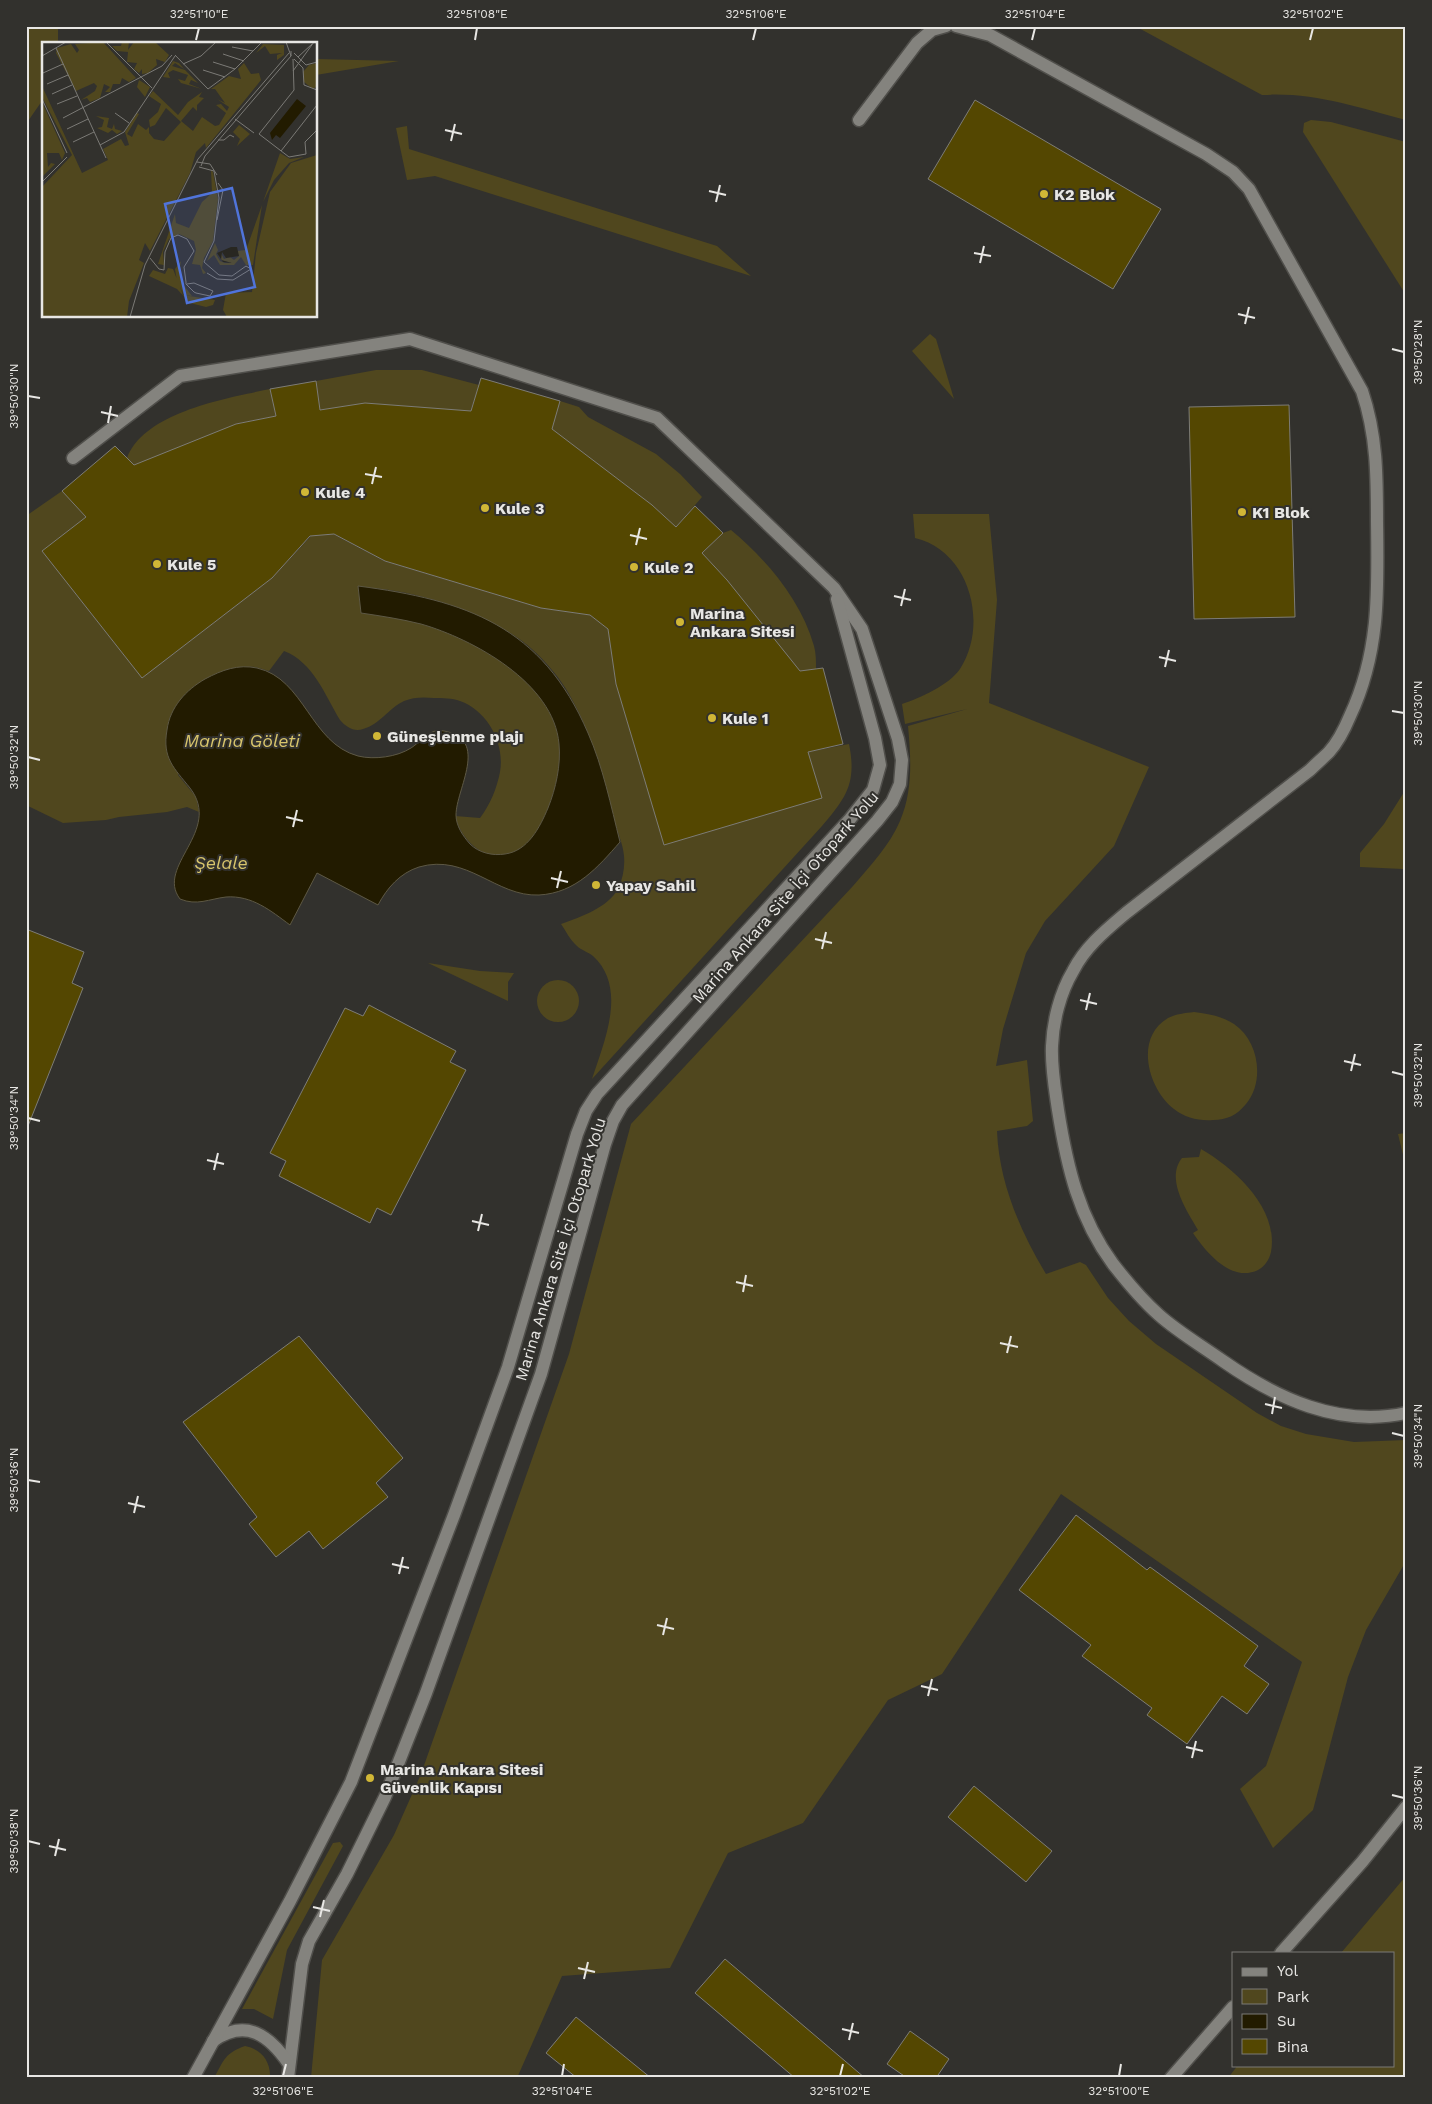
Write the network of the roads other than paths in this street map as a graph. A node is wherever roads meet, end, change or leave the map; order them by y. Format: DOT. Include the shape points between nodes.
graph roads {
  1 [pos="946,26"];
  2 [pos="956,26"];
  3 [pos="859,120"];
  4 [pos="73,458"];
  5 [pos="834,588"];
  6 [pos="1406,1413"];
  7 [pos="1406,1807"];
  8 [pos="1283,1952"];
  9 [pos="1232,2008"];
  10 [pos="212,2042"];
  11 [pos="289,2064"];
  12 [pos="194,2078"];
  13 [pos="288,2078"];
  14 [pos="1171,2078"];
  1 -- 3 [label="street" via="932,30 917,43"];
  2 -- 6 [label="street" via="990,35 1233,172 1250,189 1362,391 1371,418 1376,464 1378,595 1375,634 1359,698 1344,730 1310,770 1126,913 1088,949 1073,970 1058,1011 1052,1045 1052,1073 1074,1190 1090,1228 1135,1292 1160,1316 1246,1377 1278,1395 1337,1414 1392,1416"];
  4 -- 5 [label="street, Marina Ankara Site İçi Otopark Yolu" via="180,376 410,339 657,418"];
  5 -- 10 [label="street" via="875,738 880,765 873,790 597,1094 586,1111 508,1367 351,1782 295,1893"];
  5 -- 11 [label="street, Marina Ankara Site İçi Otopark Yolu" via="862,629 898,739 902,760 900,784 877,822 622,1105 613,1121 541,1374 426,1693 381,1806 309,1941 302,1964"];
  7 -- 8 [label="street"];
  9 -- 14 [label="street"];
  10 -- 11 [label="street" via="226,2033 240,2030 257,2033 271,2040"];
  10 -- 12 [label="street"];
  11 -- 13 [label="street, Marina Ankara Site İçi Otopark Yolu"];
}
